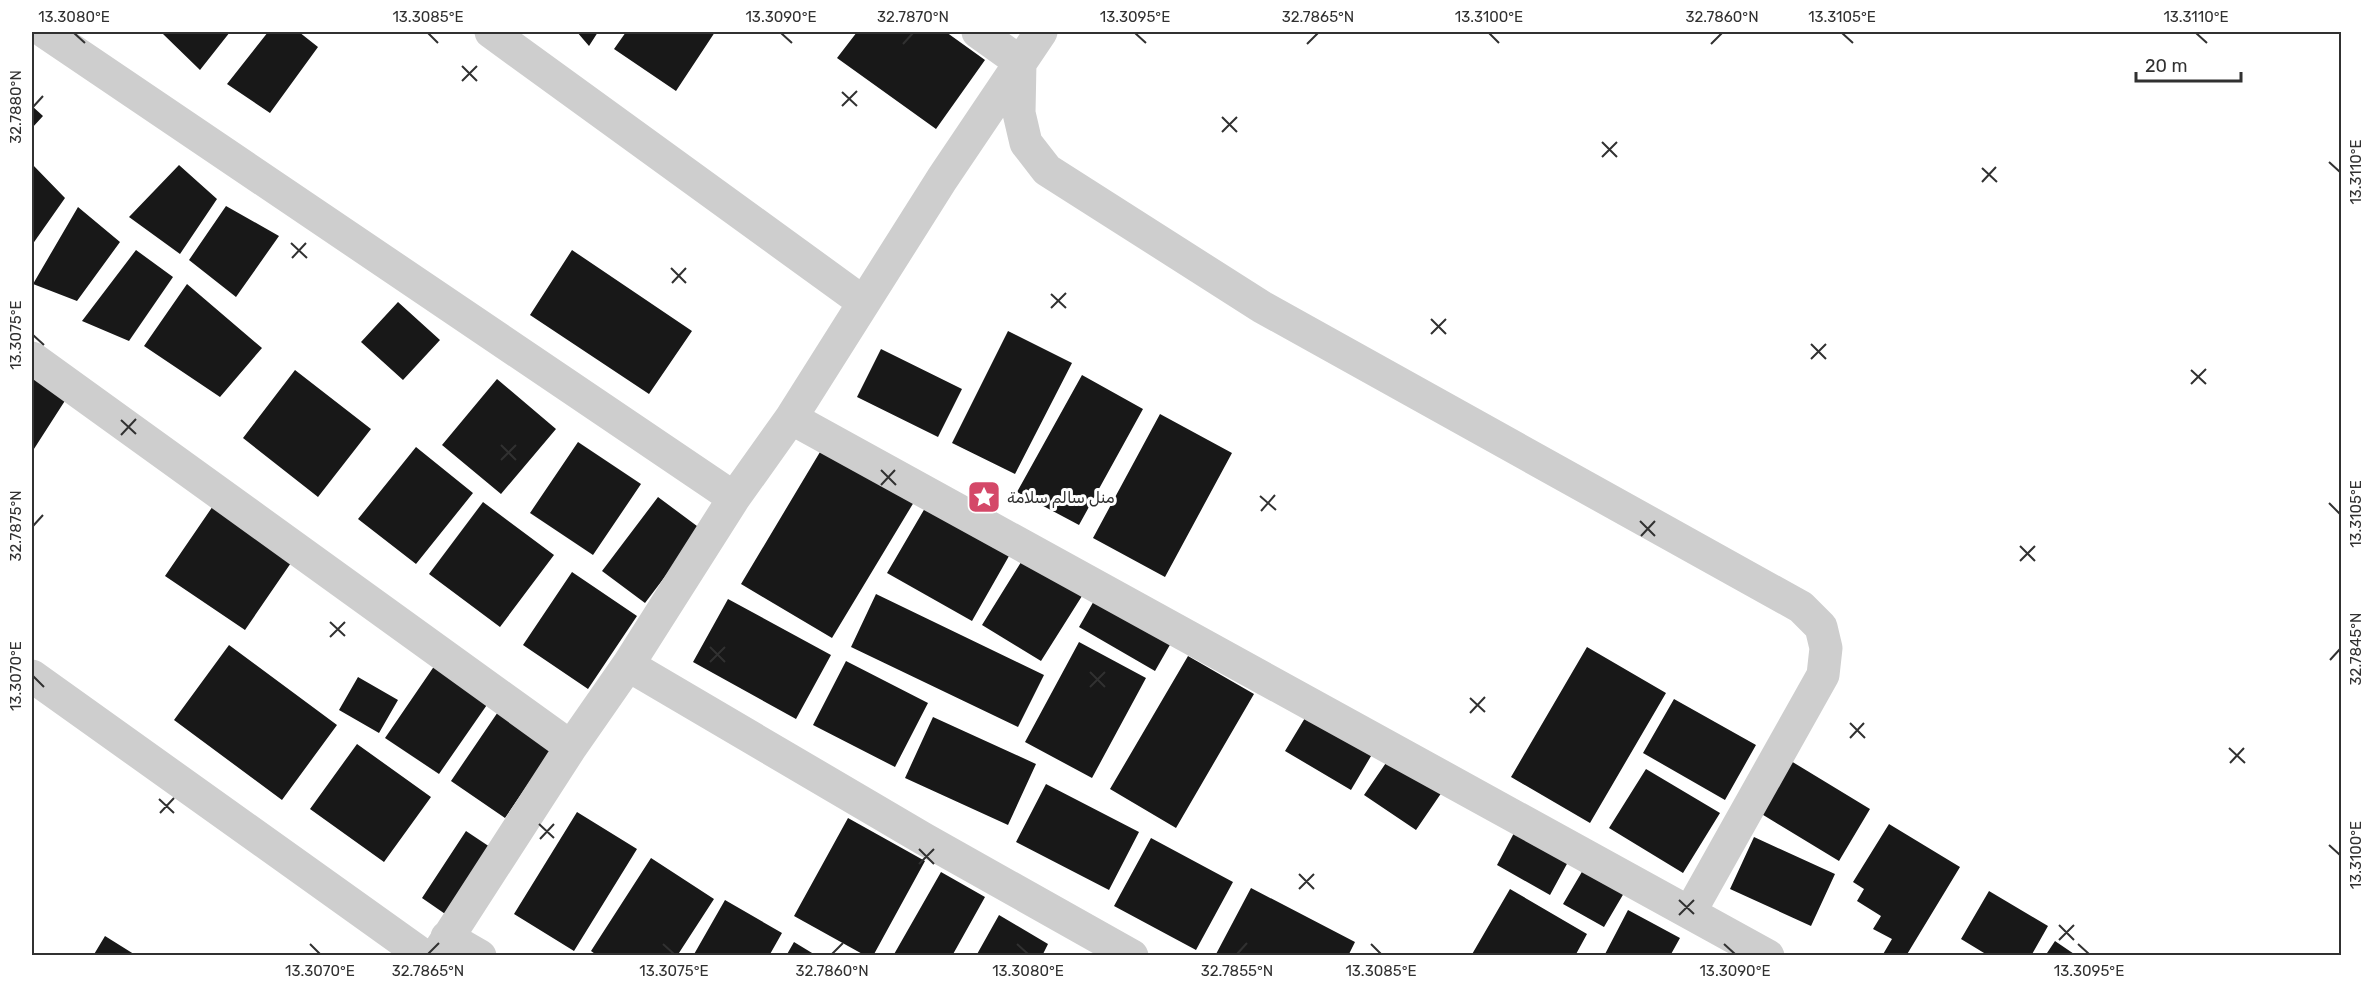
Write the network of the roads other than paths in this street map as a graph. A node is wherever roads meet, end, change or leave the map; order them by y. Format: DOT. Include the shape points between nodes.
graph roads {
  1 [pos="45,32"];
  2 [pos="491,32"];
  3 [pos="978,32"];
  4 [pos="1041,32"];
  5 [pos="1020,62"];
  6 [pos="863,302"];
  7 [pos="32,358"];
  8 [pos="791,418"];
  9 [pos="734,498"];
  10 [pos="628,665"];
  11 [pos="32,676"];
  12 [pos="572,747"];
  13 [pos="1690,912"];
  14 [pos="436,949"];
  15 [pos="480,956"];
  16 [pos="1132,956"];
  17 [pos="1767,956"];
  1 -- 9 [label="street"];
  2 -- 6 [label="street"];
  3 -- 5 [label="street"];
  4 -- 5 [label="street"];
  5 -- 6 [label="street"];
  5 -- 13 [label="street" via="1018,113 1026,143 1047,170 1262,307 1801,607 1821,627 1826,648 1824,675"];
  6 -- 8 [label="street"];
  7 -- 12 [label="street"];
  8 -- 9 [label="street"];
  8 -- 13 [label="street"];
  9 -- 10 [label="street"];
  10 -- 12 [label="street"];
  10 -- 16 [label="street"];
  11 -- 14 [label="street"];
  12 -- 14 [label="street"];
  13 -- 17 [label="street"];
  14 -- 15 [label="street"];
}
